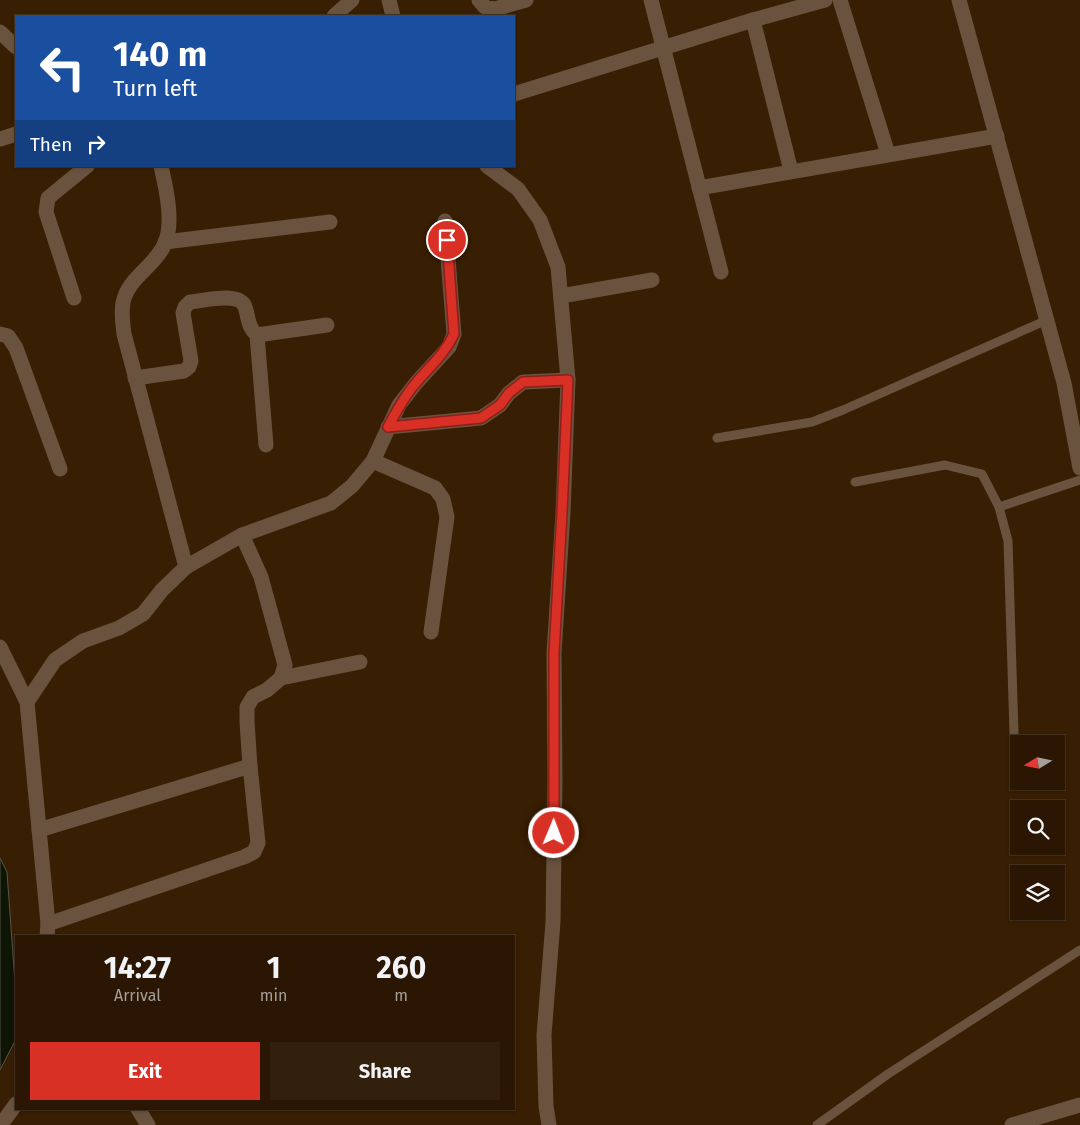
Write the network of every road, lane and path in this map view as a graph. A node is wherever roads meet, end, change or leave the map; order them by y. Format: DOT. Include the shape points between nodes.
graph roads {
  1 [pos="352,0"];
  2 [pos="389,0"];
  3 [pos="479,0"];
  4 [pos="526,0"];
  5 [pos="651,0"];
  6 [pos="825,0"];
  7 [pos="840,0"];
  8 [pos="959,0"];
  9 [pos="335,15"];
  10 [pos="392,15"];
  11 [pos="753,20"];
  12 [pos="0,32"];
  13 [pos="15,46"];
  14 [pos="663,48"];
  15 [pos="515,94"];
  16 [pos="15,134"];
  17 [pos="997,136"];
  18 [pos="0,139"];
  19 [pos="888,154"];
  20 [pos="86,167"];
  21 [pos="161,167"];
  22 [pos="487,167"];
  23 [pos="791,171"];
  24 [pos="699,188"];
  25 [pos="445,221"];
  26 [pos="330,222"];
  27 [pos="165,242"];
  28 [pos="721,272"];
  29 [pos="652,280"];
  30 [pos="561,296"];
  31 [pos="74,298"];
  32 [pos="1047,320"];
  33 [pos="327,325"];
  34 [pos="0,334"];
  35 [pos="257,335"];
  36 [pos="135,378"];
  37 [pos="568,380"];
  38 [pos="388,427"];
  39 [pos="717,438"];
  40 [pos="266,445"];
  41 [pos="373,461"];
  42 [pos="1080,468"];
  43 [pos="60,469"];
  44 [pos="1080,480"];
  45 [pos="855,482"];
  46 [pos="1000,507"];
  47 [pos="242,535"];
  48 [pos="186,567"];
  49 [pos="431,632"];
  50 [pos="0,647"];
  51 [pos="360,662"];
  52 [pos="281,678"];
  53 [pos="27,702"];
  54 [pos="1014,733"];
  55 [pos="250,766"];
  56 [pos="39,830"];
  57 [pos="48,930"];
  58 [pos="1080,950"];
  59 [pos="1080,1105"];
  60 [pos="139,1110"];
  61 [pos="14,1113"];
  62 [pos="0,1123"];
  63 [pos="148,1125"];
  64 [pos="548,1125"];
  65 [pos="817,1125"];
  66 [pos="1012,1125"];
  1 -- 9 [label="street"];
  2 -- 10 [label="street"];
  3 -- 4 [label="street" via="485,7 495,9"];
  5 -- 14 [label="street"];
  6 -- 11 [label="street"];
  7 -- 19 [label="street"];
  8 -- 17 [label="street"];
  11 -- 14 [label="street"];
  11 -- 23 [label="street"];
  12 -- 13 [label="street"];
  14 -- 15 [label="street"];
  14 -- 24 [label="street"];
  16 -- 18 [label="street"];
  17 -- 19 [label="street"];
  17 -- 32 [label="street"];
  19 -- 23 [label="street"];
  20 -- 31 [label="street" via="48,198 46,212"];
  21 -- 27 [label="street" via="169,224"];
  22 -- 30 [label="street" via="518,189 540,220 558,267"];
  23 -- 24 [label="street"];
  24 -- 28 [label="street"];
  25 -- 38 [label="street" via="454,334 449,347 399,405"];
  26 -- 27 [label="street"];
  27 -- 36 [label="street" via="158,255 133,282 123,302 124,334"];
  29 -- 30 [label="street"];
  30 -- 37 [label="street"];
  32 -- 39 [label="lane" via="812,422"];
  32 -- 42 [label="street" via="1064,383"];
  33 -- 35 [label="street"];
  34 -- 43 [label="street" via="8,336 16,348"];
  35 -- 36 [label="street" via="247,321 245,305 240,299 190,302 183,313 191,361 189,367 184,371"];
  35 -- 40 [label="street"];
  36 -- 48 [label="street"];
  37 -- 38 [label="street" via="523,382 481,418"];
  37 -- 64 [label="street" via="554,653 553,922 544,1035"];
  38 -- 41 [label="street"];
  41 -- 47 [label="street" via="331,504"];
  41 -- 49 [label="street" via="435,488 443,499 447,517"];
  44 -- 46 [label="lane"];
  45 -- 46 [label="lane" via="945,465 982,474"];
  46 -- 54 [label="lane" via="1008,541"];
  47 -- 48 [label="street"];
  47 -- 52 [label="street" via="261,577 283,656 285,665"];
  48 -- 53 [label="street" via="143,614 119,628 83,641 55,660"];
  50 -- 53 [label="street"];
  51 -- 52 [label="street"];
  52 -- 55 [label="street" via="268,690 253,697 247,707"];
  53 -- 56 [label="street"];
  55 -- 56 [label="street"];
  55 -- 57 [label="street" via="258,844 254,852"];
  56 -- 57 [label="street"];
  58 -- 65 [label="lane" via="888,1074"];
  59 -- 66 [label="street"];
  60 -- 63 [label="street"];
  61 -- 62 [label="street"];
}
